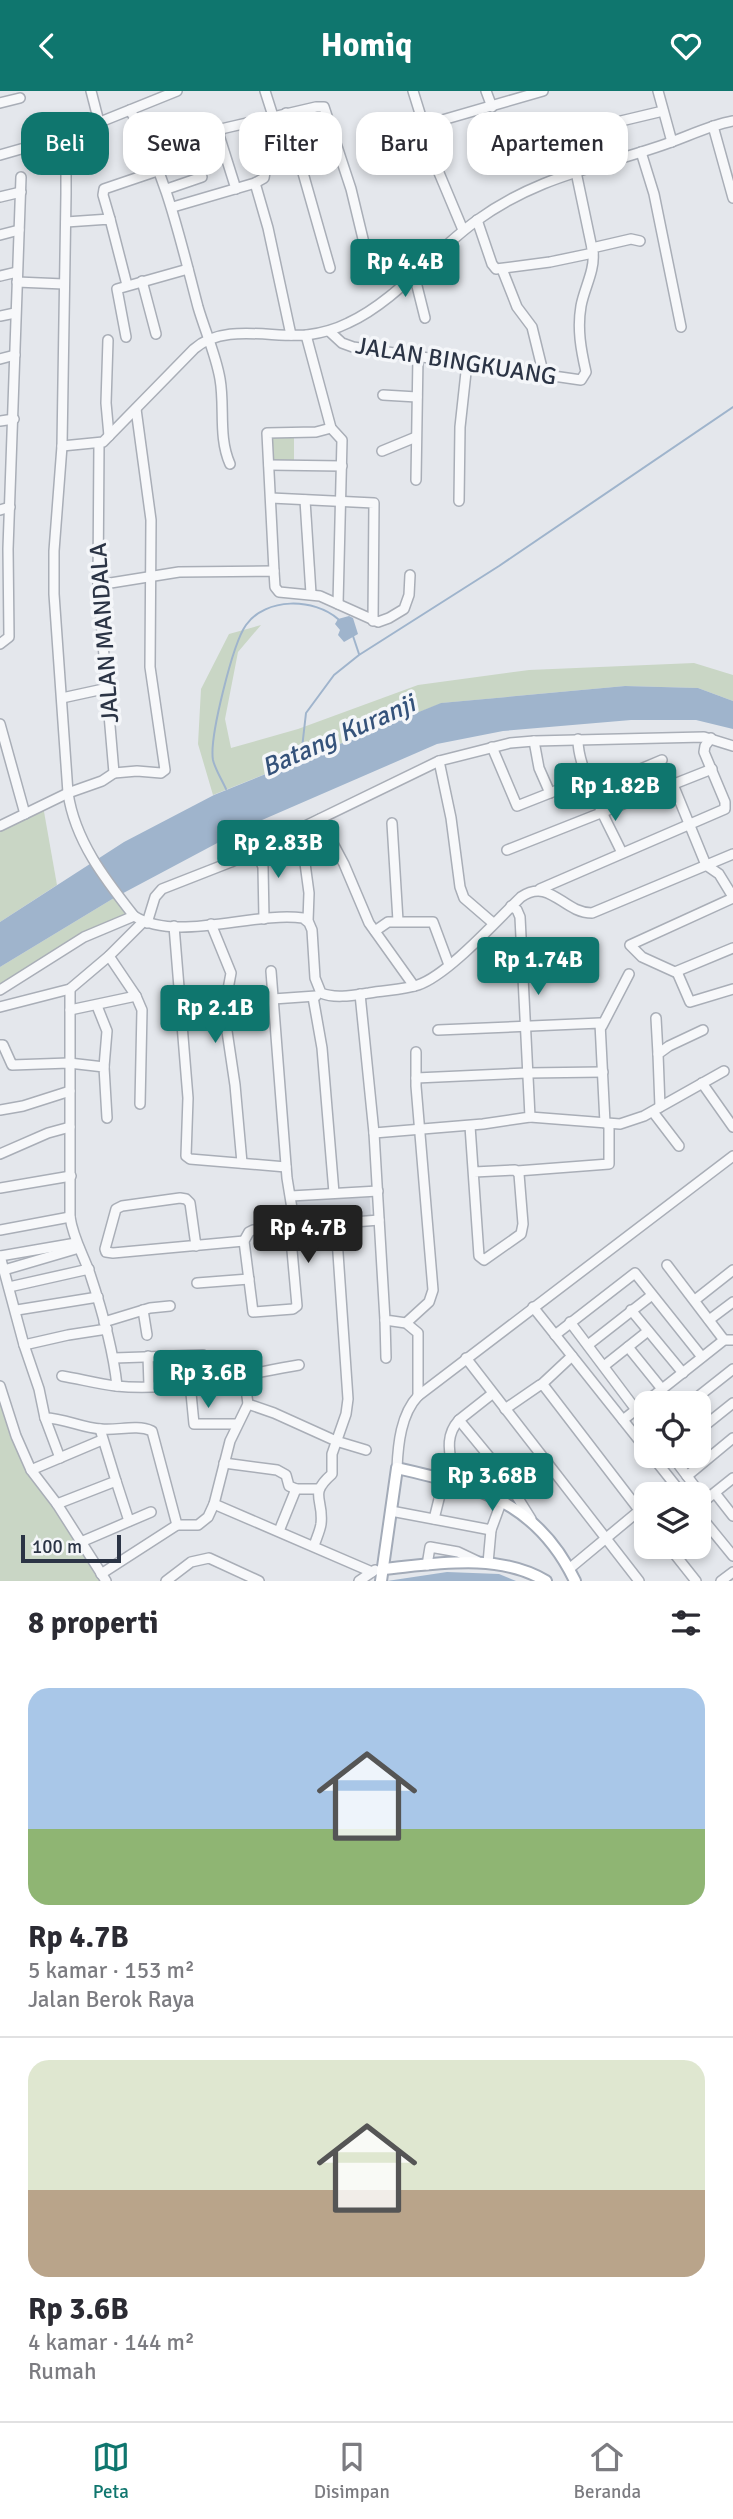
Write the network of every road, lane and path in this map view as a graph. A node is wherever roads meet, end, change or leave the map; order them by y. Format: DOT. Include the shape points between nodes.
graph roads {
  1 [pos="91,91"];
  2 [pos="147,91"];
  3 [pos="177,91"];
  4 [pos="265,91"];
  5 [pos="413,91"];
  6 [pos="486,91"];
  7 [pos="543,91"];
  8 [pos="658,91"];
  9 [pos="20,98"];
  10 [pos="151,101"];
  11 [pos="0,103"];
  12 [pos="492,107"];
  13 [pos="130,110"];
  14 [pos="663,111"];
  15 [pos="96,112"];
  16 [pos="272,112"];
  17 [pos="291,112"];
  18 [pos="328,112"];
  19 [pos="420,112"];
  20 [pos="109,118"];
  21 [pos="453,119"];
  22 [pos="628,119"];
  23 [pos="733,121"];
  24 [pos="239,125"];
  25 [pos="713,126"];
  26 [pos="673,142"];
  27 [pos="21,149"];
  28 [pos="641,152"];
  29 [pos="0,155"];
  30 [pos="628,156"];
  31 [pos="342,159"];
  32 [pos="66,175"];
  33 [pos="145,175"];
  34 [pos="162,175"];
  35 [pos="265,175"];
  36 [pos="304,175"];
  37 [pos="440,175"];
  38 [pos="562,175"];
  39 [pos="577,175"];
  40 [pos="21,177"];
  41 [pos="202,177"];
  42 [pos="255,183"];
  43 [pos="167,189"];
  44 [pos="236,189"];
  45 [pos="20,192"];
  46 [pos="0,197"];
  47 [pos="733,198"];
  48 [pos="173,207"];
  49 [pos="110,219"];
  50 [pos="477,219"];
  51 [pos="66,222"];
  52 [pos="19,230"];
  53 [pos="463,230"];
  54 [pos="0,235"];
  55 [pos="640,241"];
  56 [pos="592,250"];
  57 [pos="330,268"];
  58 [pos="188,269"];
  59 [pos="502,269"];
  60 [pos="371,272"];
  61 [pos="414,274"];
  62 [pos="0,276"];
  63 [pos="17,277"];
  64 [pos="142,281"];
  65 [pos="64,284"];
  66 [pos="127,285"];
  67 [pos="15,313"];
  68 [pos="0,316"];
  69 [pos="425,318"];
  70 [pos="681,327"];
  71 [pos="329,331"];
  72 [pos="156,334"];
  73 [pos="291,335"];
  74 [pos="306,335"];
  75 [pos="126,337"];
  76 [pos="207,338"];
  77 [pos="108,341"];
  78 [pos="15,355"];
  79 [pos="418,356"];
  80 [pos="0,359"];
  81 [pos="467,363"];
  82 [pos="544,376"];
  83 [pos="383,395"];
  84 [pos="417,397"];
  85 [pos="136,409"];
  86 [pos="14,419"];
  87 [pos="0,421"];
  88 [pos="331,428"];
  89 [pos="109,436"];
  90 [pos="416,437"];
  91 [pos="99,443"];
  92 [pos="62,446"];
  93 [pos="382,451"];
  94 [pos="11,462"];
  95 [pos="230,464"];
  96 [pos="0,465"];
  97 [pos="269,465"];
  98 [pos="342,466"];
  99 [pos="416,480"];
  100 [pos="271,498"];
  101 [pos="305,500"];
  102 [pos="341,501"];
  103 [pos="459,501"];
  104 [pos="10,507"];
  105 [pos="0,510"];
  106 [pos="4,550"];
  107 [pos="274,571"];
  108 [pos="151,575"];
  109 [pos="410,575"];
  110 [pos="98,585"];
  111 [pos="4,594"];
  112 [pos="311,594"];
  113 [pos="338,604"];
  114 [pos="373,621"];
  115 [pos="0,644"];
  116 [pos="108,688"];
  117 [pos="62,698"];
  118 [pos="0,724"];
  119 [pos="711,738"];
  120 [pos="578,739"];
  121 [pos="534,741"];
  122 [pos="733,746"];
  123 [pos="492,747"];
  124 [pos="662,759"];
  125 [pos="439,761"];
  126 [pos="712,769"];
  127 [pos="114,773"];
  128 [pos="588,778"];
  129 [pos="672,782"];
  130 [pos="593,789"];
  131 [pos="68,793"];
  132 [pos="550,793"];
  133 [pos="603,812"];
  134 [pos="25,814"];
  135 [pos="320,819"];
  136 [pos="392,823"];
  137 [pos="689,824"];
  138 [pos="0,826"];
  139 [pos="302,841"];
  140 [pos="256,850"];
  141 [pos="507,850"];
  142 [pos="622,853"];
  143 [pos="733,854"];
  144 [pos="706,865"];
  145 [pos="540,889"];
  146 [pos="733,897"];
  147 [pos="512,906"];
  148 [pos="264,919"];
  149 [pos="141,920"];
  150 [pos="308,921"];
  151 [pos="398,921"];
  152 [pos="493,923"];
  153 [pos="211,924"];
  154 [pos="174,926"];
  155 [pos="375,931"];
  156 [pos="733,948"];
  157 [pos="109,956"];
  158 [pos="449,965"];
  159 [pos="271,971"];
  160 [pos="677,972"];
  161 [pos="629,974"];
  162 [pos="414,986"];
  163 [pos="70,989"];
  164 [pos="733,989"];
  165 [pos="0,990"];
  166 [pos="360,994"];
  167 [pos="317,995"];
  168 [pos="136,996"];
  169 [pos="273,999"];
  170 [pos="97,1006"];
  171 [pos="0,1007"];
  172 [pos="70,1010"];
  173 [pos="224,1017"];
  174 [pos="656,1018"];
  175 [pos="181,1020"];
  176 [pos="602,1026"];
  177 [pos="524,1027"];
  178 [pos="438,1030"];
  179 [pos="703,1030"];
  180 [pos="0,1045"];
  181 [pos="416,1052"];
  182 [pos="658,1054"];
  183 [pos="4,1060"];
  184 [pos="69,1063"];
  185 [pos="104,1067"];
  186 [pos="723,1071"];
  187 [pos="603,1072"];
  188 [pos="527,1073"];
  189 [pos="416,1078"];
  190 [pos="702,1083"];
  191 [pos="71,1091"];
  192 [pos="140,1104"];
  193 [pos="656,1109"];
  194 [pos="0,1110"];
  195 [pos="530,1117"];
  196 [pos="107,1118"];
  197 [pos="607,1124"];
  198 [pos="470,1126"];
  199 [pos="70,1127"];
  200 [pos="733,1127"];
  201 [pos="420,1128"];
  202 [pos="374,1133"];
  203 [pos="679,1146"];
  204 [pos="0,1154"];
  205 [pos="733,1156"];
  206 [pos="242,1163"];
  207 [pos="286,1167"];
  208 [pos="517,1171"];
  209 [pos="474,1172"];
  210 [pos="71,1177"];
  211 [pos="0,1188"];
  212 [pos="377,1191"];
  213 [pos="334,1192"];
  214 [pos="291,1196"];
  215 [pos="70,1217"];
  216 [pos="379,1220"];
  217 [pos="336,1224"];
  218 [pos="292,1228"];
  219 [pos="0,1230"];
  220 [pos="244,1241"];
  221 [pos="77,1245"];
  222 [pos="196,1246"];
  223 [pos="0,1256"];
  224 [pos="667,1265"];
  225 [pos="89,1269"];
  226 [pos="4,1270"];
  227 [pos="733,1270"];
  228 [pos="249,1279"];
  229 [pos="197,1283"];
  230 [pos="9,1287"];
  231 [pos="652,1294"];
  232 [pos="98,1297"];
  233 [pos="695,1300"];
  234 [pos="733,1302"];
  235 [pos="170,1306"];
  236 [pos="533,1307"];
  237 [pos="17,1310"];
  238 [pos="143,1310"];
  239 [pos="631,1311"];
  240 [pos="385,1320"];
  241 [pos="709,1320"];
  242 [pos="570,1322"];
  243 [pos="406,1323"];
  244 [pos="106,1326"];
  245 [pos="648,1331"];
  246 [pos="147,1335"];
  247 [pos="555,1335"];
  248 [pos="729,1340"];
  249 [pos="24,1345"];
  250 [pos="588,1345"];
  251 [pos="628,1347"];
  252 [pos="148,1356"];
  253 [pos="572,1356"];
  254 [pos="702,1357"];
  255 [pos="114,1358"];
  256 [pos="386,1358"];
  257 [pos="466,1358"];
  258 [pos="299,1365"];
  259 [pos="604,1366"];
  260 [pos="733,1369"];
  261 [pos="683,1373"];
  262 [pos="244,1374"];
  263 [pos="62,1376"];
  264 [pos="215,1379"];
  265 [pos="190,1383"];
  266 [pos="0,1385"];
  267 [pos="149,1385"];
  268 [pos="541,1385"];
  269 [pos="117,1386"];
  270 [pos="662,1389"];
  271 [pos="660,1391"];
  272 [pos="705,1391"];
  273 [pos="492,1394"];
  274 [pos="418,1396"];
  275 [pos="733,1403"];
  276 [pos="247,1404"];
  277 [pos="634,1407"];
  278 [pos="505,1409"];
  279 [pos="634,1413"];
  280 [pos="45,1418"];
  281 [pos="459,1420"];
  282 [pos="623,1420"];
  283 [pos="711,1421"];
  284 [pos="237,1424"];
  285 [pos="100,1429"];
  286 [pos="634,1434"];
  287 [pos="733,1438"];
  288 [pos="102,1440"];
  289 [pos="336,1441"];
  290 [pos="366,1450"];
  291 [pos="60,1458"];
  292 [pos="224,1463"];
  293 [pos="397,1468"];
  294 [pos="661,1468"];
  295 [pos="681,1468"];
  296 [pos="31,1470"];
  297 [pos="687,1476"];
  298 [pos="733,1478"];
  299 [pos="449,1480"];
  300 [pos="116,1481"];
  301 [pos="672,1482"];
  302 [pos="690,1482"];
  303 [pos="296,1489"];
  304 [pos="319,1489"];
  305 [pos="715,1493"];
  306 [pos="711,1496"];
  307 [pos="634,1497"];
  308 [pos="502,1500"];
  309 [pos="57,1504"];
  310 [pos="214,1504"];
  311 [pos="391,1511"];
  312 [pos="151,1512"];
  313 [pos="634,1514"];
  314 [pos="733,1516"];
  315 [pos="434,1519"];
  316 [pos="129,1521"];
  317 [pos="532,1521"];
  318 [pos="177,1525"];
  319 [pos="711,1529"];
  320 [pos="491,1530"];
  321 [pos="279,1531"];
  322 [pos="606,1537"];
  323 [pos="81,1542"];
  324 [pos="314,1546"];
  325 [pos="733,1556"];
  326 [pos="679,1559"];
  327 [pos="484,1563"];
  328 [pos="427,1565"];
  329 [pos="569,1569"];
  330 [pos="733,1572"];
  331 [pos="379,1575"];
  332 [pos="104,1578"];
  333 [pos="244,1579"];
  334 [pos="723,1580"];
  335 [pos="166,1581"];
  336 [pos="259,1581"];
  337 [pos="359,1581"];
  338 [pos="546,1581"];
  339 [pos="575,1581"];
  340 [pos="639,1581"];
  341 [pos="696,1581"];
  1 -- 15 [label="street"];
  2 -- 10 [label="street"];
  3 -- 10 [label="street"];
  4 -- 16 [label="street"];
  5 -- 19 [label="street"];
  6 -- 12 [label="street"];
  7 -- 12 [label="street"];
  8 -- 14 [label="street"];
  9 -- 11 [label="street"];
  10 -- 13 [label="street"];
  12 -- 21 [label="street"];
  13 -- 20 [label="street"];
  14 -- 22 [label="street"];
  14 -- 26 [label="street"];
  17 -- 18 [label="street" via="320,106"];
  23 -- 25 [label="street"];
  24 -- 44 [label="street" via="220,131"];
  25 -- 26 [label="street"];
  25 -- 47 [label="street"];
  26 -- 28 [label="street"];
  27 -- 29 [label="street"];
  28 -- 30 [label="street"];
  28 -- 70 [label="street"];
  31 -- 60 [label="street"];
  32 -- 51 [label="street"];
  33 -- 49 [label="street" via="104,189"];
  34 -- 43 [label="street"];
  35 -- 42 [label="street"];
  36 -- 57 [label="street"];
  37 -- 53 [label="street"];
  38 -- 50 [label="street"];
  39 -- 56 [label="street"];
  40 -- 45 [label="street"];
  41 -- 43 [label="street"];
  42 -- 44 [label="street"];
  42 -- 73 [label="street"];
  43 -- 48 [label="street"];
  44 -- 48 [label="street"];
  45 -- 46 [label="street"];
  45 -- 52 [label="street"];
  48 -- 58 [label="street"];
  49 -- 51 [label="street"];
  49 -- 66 [label="street"];
  50 -- 53 [label="street"];
  50 -- 59 [label="street" via="492,266"];
  51 -- 65 [label="street"];
  52 -- 54 [label="street"];
  52 -- 63 [label="street"];
  53 -- 61 [label="street"];
  55 -- 56 [label="street" via="631,239"];
  56 -- 59 [label="street"];
  56 -- 82 [label="street, JALAN BINGKUANG" via="579,320 585,376 581,380"];
  58 -- 64 [label="street"];
  58 -- 76 [label="street"];
  59 -- 82 [label="street" via="517,307 532,327"];
  61 -- 69 [label="street"];
  61 -- 71 [label="street" via="359,318"];
  62 -- 63 [label="street"];
  63 -- 65 [label="street"];
  63 -- 67 [label="street"];
  64 -- 66 [label="street"];
  64 -- 72 [label="street"];
  65 -- 92 [label="street"];
  66 -- 75 [label="street" via="116,291"];
  67 -- 68 [label="street"];
  67 -- 78 [label="street"];
  71 -- 74 [label="street"];
  71 -- 79 [label="street, JALAN BINGKUANG" via="353,347"];
  73 -- 74 [label="street"];
  73 -- 76 [label="street"];
  74 -- 88 [label="street"];
  76 -- 85 [label="street"];
  76 -- 95 [label="street" via="220,378 223,442"];
  77 -- 89 [label="street"];
  78 -- 80 [label="street"];
  78 -- 86 [label="street"];
  79 -- 81 [label="street, JALAN BINGKUANG"];
  79 -- 84 [label="street"];
  81 -- 82 [label="street, JALAN BINGKUANG"];
  81 -- 103 [label="street"];
  83 -- 84 [label="street"];
  84 -- 90 [label="street"];
  85 -- 89 [label="street"];
  85 -- 108 [label="street" via="151,520"];
  86 -- 87 [label="street"];
  86 -- 94 [label="street"];
  88 -- 97 [label="street" via="268,432"];
  88 -- 98 [label="street" via="342,440"];
  89 -- 91 [label="street"];
  90 -- 93 [label="street"];
  90 -- 99 [label="street"];
  91 -- 92 [label="street"];
  91 -- 110 [label="street, JALAN MANDALA"];
  92 -- 117 [label="street" via="54,562"];
  94 -- 96 [label="street"];
  94 -- 104 [label="street"];
  97 -- 98 [label="street"];
  97 -- 100 [label="street"];
  98 -- 102 [label="street"];
  100 -- 101 [label="street"];
  100 -- 107 [label="street"];
  101 -- 102 [label="street"];
  101 -- 112 [label="street"];
  102 -- 113 [label="street"];
  102 -- 114 [label="street" via="374,504"];
  104 -- 105 [label="street"];
  104 -- 106 [label="street"];
  106 -- 111 [label="street"];
  107 -- 108 [label="street"];
  107 -- 112 [label="street" via="279,592"];
  108 -- 110 [label="street"];
  108 -- 127 [label="street" via="150,667 165,770"];
  109 -- 114 [label="street" via="404,610 384,621"];
  110 -- 116 [label="street, JALAN MANDALA"];
  111 -- 115 [label="street" via="9,637"];
  112 -- 113 [label="street"];
  113 -- 114 [label="street"];
  116 -- 117 [label="street"];
  116 -- 127 [label="street, JALAN MANDALA"];
  117 -- 131 [label="street"];
  118 -- 134 [label="street"];
  119 -- 120 [label="street"];
  119 -- 122 [label="street"];
  119 -- 126 [label="street" via="704,749"];
  120 -- 121 [label="street"];
  120 -- 128 [label="street"];
  121 -- 123 [label="street"];
  121 -- 132 [label="street"];
  123 -- 125 [label="street"];
  123 -- 132 [label="street" via="516,804"];
  124 -- 130 [label="street"];
  125 -- 135 [label="street"];
  125 -- 152 [label="street" via="461,892"];
  126 -- 129 [label="street"];
  126 -- 137 [label="street" via="726,808"];
  127 -- 131 [label="street"];
  128 -- 130 [label="street"];
  128 -- 132 [label="street"];
  129 -- 133 [label="street"];
  129 -- 137 [label="street"];
  130 -- 133 [label="street"];
  131 -- 134 [label="street"];
  131 -- 149 [label="street" via="71,814 88,851 122,902"];
  133 -- 141 [label="street"];
  133 -- 142 [label="street"];
  134 -- 138 [label="street"];
  135 -- 140 [label="street"];
  135 -- 155 [label="street"];
  136 -- 151 [label="street"];
  137 -- 142 [label="street"];
  137 -- 144 [label="street"];
  139 -- 150 [label="street"];
  140 -- 148 [label="street" via="263,867"];
  140 -- 149 [label="street" via="162,889"];
  142 -- 145 [label="street"];
  143 -- 144 [label="street"];
  144 -- 145 [label="street" via="592,912 579,911"];
  144 -- 146 [label="street" via="719,874"];
  145 -- 147 [label="street" via="528,892"];
  146 -- 160 [label="street" via="631,944 639,955"];
  147 -- 152 [label="street"];
  147 -- 177 [label="street" via="520,917"];
  148 -- 150 [label="street" via="300,917"];
  148 -- 153 [label="street"];
  149 -- 154 [label="street"];
  149 -- 157 [label="street"];
  149 -- 165 [label="street" via="84,937"];
  150 -- 167 [label="street"];
  151 -- 155 [label="street"];
  151 -- 158 [label="street" via="433,922"];
  152 -- 158 [label="street"];
  153 -- 154 [label="street"];
  153 -- 173 [label="street" via="230,970"];
  154 -- 175 [label="street"];
  155 -- 162 [label="street"];
  156 -- 160 [label="street"];
  157 -- 163 [label="street"];
  157 -- 168 [label="street"];
  158 -- 162 [label="street"];
  159 -- 169 [label="street"];
  160 -- 164 [label="street" via="690,1002"];
  161 -- 176 [label="street"];
  162 -- 166 [label="street"];
  163 -- 171 [label="street"];
  163 -- 172 [label="street"];
  166 -- 167 [label="street"];
  166 -- 202 [label="street"];
  167 -- 169 [label="street"];
  167 -- 213 [label="street"];
  168 -- 170 [label="street"];
  168 -- 192 [label="street" via="143,1026"];
  169 -- 207 [label="street"];
  170 -- 172 [label="street"];
  170 -- 185 [label="street" via="107,1031"];
  172 -- 184 [label="street"];
  173 -- 175 [label="street"];
  173 -- 206 [label="street"];
  174 -- 182 [label="street"];
  175 -- 206 [label="street" via="188,1098 186,1156"];
  176 -- 177 [label="street" via="596,1022"];
  176 -- 187 [label="street"];
  177 -- 178 [label="street"];
  177 -- 188 [label="street"];
  179 -- 182 [label="street"];
  180 -- 183 [label="street" via="4,1045"];
  181 -- 189 [label="street"];
  182 -- 193 [label="street"];
  183 -- 184 [label="street" via="13,1066"];
  184 -- 185 [label="street"];
  184 -- 191 [label="street"];
  185 -- 196 [label="street"];
  186 -- 190 [label="street"];
  187 -- 188 [label="street"];
  187 -- 197 [label="street"];
  188 -- 189 [label="street"];
  188 -- 195 [label="street"];
  189 -- 201 [label="street"];
  190 -- 193 [label="street"];
  190 -- 200 [label="street"];
  191 -- 194 [label="street"];
  191 -- 199 [label="street"];
  193 -- 197 [label="street" via="620,1124"];
  193 -- 203 [label="street"];
  195 -- 197 [label="street"];
  195 -- 198 [label="street"];
  197 -- 208 [label="street" via="609,1164"];
  198 -- 201 [label="street"];
  198 -- 209 [label="street"];
  199 -- 204 [label="street"];
  199 -- 210 [label="street"];
  201 -- 202 [label="street"];
  201 -- 243 [label="street" via="432,1294"];
  202 -- 212 [label="street"];
  205 -- 236 [label="street"];
  206 -- 207 [label="street"];
  207 -- 214 [label="street"];
  208 -- 209 [label="street"];
  208 -- 209 [label="street" via="521,1234 484,1260 479,1256"];
  210 -- 211 [label="street"];
  210 -- 215 [label="street"];
  212 -- 213 [label="street"];
  212 -- 216 [label="street"];
  213 -- 214 [label="street"];
  214 -- 218 [label="street"];
  215 -- 219 [label="street"];
  215 -- 221 [label="street"];
  216 -- 217 [label="street"];
  216 -- 240 [label="street"];
  217 -- 218 [label="street"];
  217 -- 289 [label="street" via="348,1399"];
  218 -- 220 [label="street" via="253,1230"];
  218 -- 228 [label="street" via="297,1308 253,1312"];
  220 -- 222 [label="street"];
  220 -- 228 [label="street"];
  221 -- 223 [label="street"];
  221 -- 225 [label="street"];
  221 -- 226 [label="street"];
  222 -- 222 [label="street" via="113,1253 105,1249 116,1209 180,1198 190,1203"];
  223 -- 226 [label="street"];
  224 -- 233 [label="street"];
  225 -- 230 [label="street"];
  225 -- 232 [label="street"];
  226 -- 230 [label="street"];
  227 -- 233 [label="street"];
  228 -- 229 [label="street"];
  230 -- 237 [label="street"];
  231 -- 239 [label="street"];
  231 -- 242 [label="street" via="634,1273"];
  231 -- 254 [label="street"];
  232 -- 237 [label="street"];
  232 -- 244 [label="street"];
  233 -- 241 [label="street"];
  234 -- 241 [label="street"];
  235 -- 238 [label="street"];
  236 -- 247 [label="street"];
  236 -- 257 [label="street"];
  237 -- 249 [label="street"];
  238 -- 244 [label="street"];
  238 -- 246 [label="street"];
  239 -- 245 [label="street"];
  239 -- 250 [label="street"];
  240 -- 243 [label="street"];
  240 -- 256 [label="street"];
  241 -- 248 [label="street"];
  242 -- 247 [label="street"];
  242 -- 250 [label="street"];
  243 -- 274 [label="street" via="419,1336"];
  244 -- 249 [label="street"];
  244 -- 255 [label="street"];
  245 -- 251 [label="street"];
  245 -- 261 [label="street"];
  247 -- 253 [label="street"];
  248 -- 254 [label="street"];
  249 -- 280 [label="street"];
  250 -- 259 [label="street"];
  251 -- 259 [label="street"];
  251 -- 270 [label="street"];
  252 -- 255 [label="street"];
  252 -- 264 [label="street" via="203,1355"];
  252 -- 267 [label="street"];
  253 -- 268 [label="street"];
  253 -- 282 [label="street"];
  254 -- 261 [label="street"];
  255 -- 269 [label="street"];
  257 -- 273 [label="street"];
  257 -- 274 [label="street"];
  258 -- 262 [label="street"];
  259 -- 277 [label="street"];
  260 -- 272 [label="street"];
  261 -- 270 [label="street"];
  262 -- 264 [label="street"];
  262 -- 276 [label="street"];
  263 -- 269 [label="street"];
  264 -- 265 [label="street"];
  265 -- 267 [label="street"];
  265 -- 284 [label="street" via="194,1424"];
  266 -- 296 [label="street"];
  267 -- 269 [label="street"];
  268 -- 278 [label="street"];
  268 -- 307 [label="street"];
  270 -- 271 [label="street"];
  273 -- 278 [label="street"];
  273 -- 281 [label="street"];
  274 -- 293 [label="street" via="402,1430"];
  275 -- 283 [label="street"];
  276 -- 284 [label="street"];
  276 -- 289 [label="street"];
  278 -- 322 [label="street"];
  279 -- 282 [label="street"];
  280 -- 285 [label="street"];
  280 -- 291 [label="street"];
  281 -- 299 [label="street" via="449,1437"];
  281 -- 317 [label="street" via="501,1471"];
  282 -- 286 [label="street"];
  284 -- 292 [label="street"];
  285 -- 288 [label="street"];
  285 -- 318 [label="street" via="152,1431"];
  287 -- 297 [label="street"];
  288 -- 291 [label="street"];
  288 -- 300 [label="street"];
  289 -- 290 [label="street"];
  289 -- 304 [label="street" via="332,1474"];
  291 -- 296 [label="street"];
  292 -- 303 [label="street" via="277,1470"];
  292 -- 310 [label="street"];
  293 -- 299 [label="main road"];
  293 -- 311 [label="main road"];
  294 -- 301 [label="street"];
  295 -- 297 [label="street"];
  296 -- 309 [label="street"];
  297 -- 302 [label="street"];
  298 -- 305 [label="street"];
  299 -- 308 [label="main road"];
  299 -- 315 [label="street"];
  300 -- 309 [label="street"];
  300 -- 316 [label="street"];
  303 -- 304 [label="street"];
  303 -- 321 [label="street"];
  304 -- 324 [label="street" via="321,1522"];
  305 -- 306 [label="street"];
  305 -- 314 [label="street"];
  308 -- 317 [label="main road"];
  308 -- 320 [label="street"];
  309 -- 323 [label="street"];
  310 -- 318 [label="street" via="198,1525"];
  310 -- 321 [label="street"];
  311 -- 315 [label="street"];
  311 -- 331 [label="main road"];
  312 -- 316 [label="street"];
  313 -- 322 [label="street"];
  315 -- 320 [label="street"];
  316 -- 323 [label="street"];
  317 -- 329 [label="main road"];
  318 -- 332 [label="street"];
  319 -- 325 [label="street"];
  320 -- 327 [label="street"];
  321 -- 324 [label="street"];
  322 -- 329 [label="street"];
  322 -- 340 [label="street"];
  323 -- 332 [label="street"];
  324 -- 331 [label="street"];
  326 -- 341 [label="street"];
  327 -- 328 [label="main road"];
  327 -- 328 [label="street" via="430,1547"];
  327 -- 338 [label="main road" via="521,1570"];
  328 -- 331 [label="main road"];
  329 -- 339 [label="main road"];
  330 -- 334 [label="street"];
  331 -- 337 [label="street"];
  333 -- 335 [label="street" via="213,1559 205,1559 191,1562"];
  333 -- 336 [label="street"];
}
